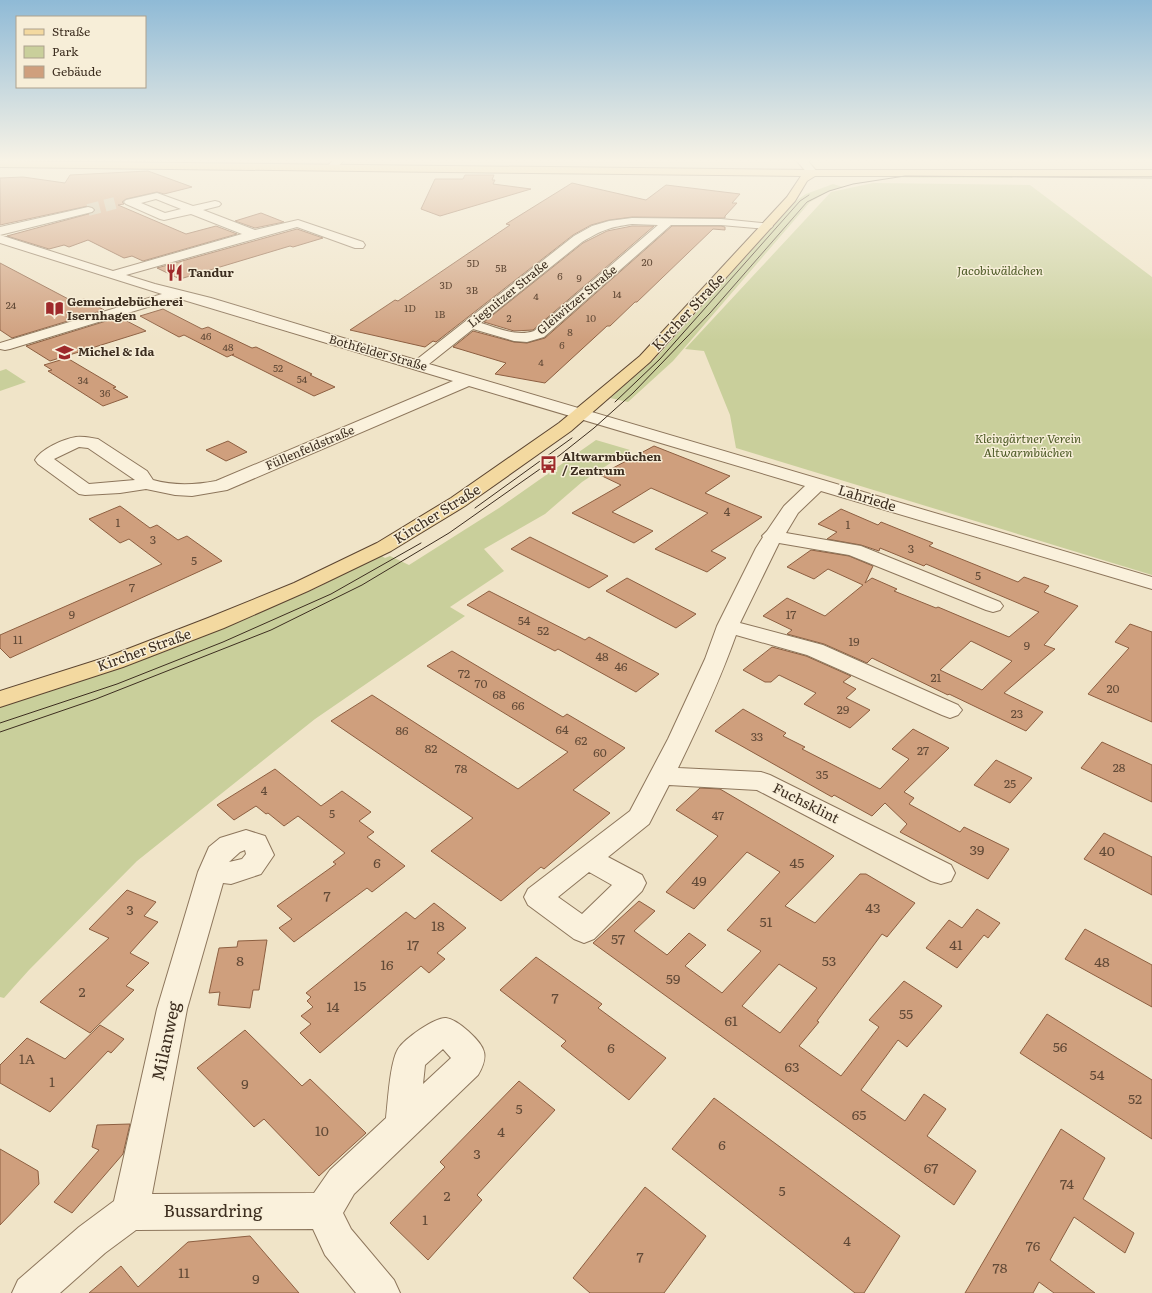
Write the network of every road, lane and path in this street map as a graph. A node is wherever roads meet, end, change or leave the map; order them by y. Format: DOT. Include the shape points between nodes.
graph roads {
  1 [pos="56,220"];
  2 [pos="219,220"];
  3 [pos="772,220"];
  4 [pos="669,221"];
  5 [pos="767,226"];
  6 [pos="254,234"];
  7 [pos="1,238"];
  8 [pos="359,245"];
  9 [pos="114,274"];
  10 [pos="175,294"];
  11 [pos="471,324"];
  12 [pos="5,346"];
  13 [pos="419,365"];
  14 [pos="469,380"];
  15 [pos="582,413"];
  16 [pos="146,484"];
  17 [pos="818,484"];
  18 [pos="772,536"];
  19 [pos="1152,583"];
  20 [pos="993,606"];
  21 [pos="728,626"];
  22 [pos="0,699"];
  23 [pos="950,710"];
  24 [pos="660,776"];
  25 [pos="588,858"];
  26 [pos="212,872"];
  27 [pos="941,873"];
  28 [pos="402,1126"];
  29 [pos="323,1211"];
  30 [pos="130,1212"];
  31 [pos="31,1293"];
  32 [pos="381,1293"];
  1 -- 7 [label="street"];
  2 -- 6 [label="street"];
  3 -- 5 [label="main road, Kircher Straße"];
  4 -- 5 [label="street, Liegnitzer Straße"];
  4 -- 11 [label="street, Liegnitzer Straße" via="620,222 587,232"];
  4 -- 11 [label="street, Gleiwitzer Straße" via="539,334 527,338 514,337"];
  5 -- 15 [label="main road, Kircher Straße" via="645,359"];
  6 -- 8 [label="street" via="298,223"];
  6 -- 9 [label="street"];
  7 -- 9 [label="street, Bothfelder Straße"];
  9 -- 10 [label="street, Bothfelder Straße"];
  10 -- 12 [label="street, Bothfelder Straße"];
  10 -- 13 [label="street, Bothfelder Straße"];
  11 -- 13 [label="street, Liegnitzer Straße"];
  13 -- 14 [label="street, Bothfelder Straße"];
  14 -- 15 [label="street, Bothfelder Straße"];
  14 -- 16 [label="street, Füllenfeldstraße" via="221,486 196,490 168,490"];
  15 -- 17 [label="street, Lahriede"];
  15 -- 22 [label="main road, Kircher Straße" via="526,456 458,502 384,547 302,587 216,623 115,662"];
  16 -- 16 [label="street, Füllenfeldstraße" via="141,475 92,443 77,442 55,451 44,460 85,490"];
  17 -- 18 [label="street" via="791,510"];
  17 -- 19 [label="street, Lahriede"];
  18 -- 20 [label="street" via="854,550"];
  18 -- 21 [label="street"];
  21 -- 23 [label="street" via="815,650"];
  21 -- 24 [label="street" via="680,739"];
  24 -- 25 [label="street" via="640,817"];
  24 -- 27 [label="street, Fuchsklint" via="761,781"];
  26 -- 30 [label="street, Milanweg" via="172,1009"];
  28 -- 29 [label="street" via="342,1182"];
  29 -- 30 [label="street, Bussardring"];
  29 -- 32 [label="street" via="338,1242"];
  30 -- 31 [label="street" via="92,1240"];
}
